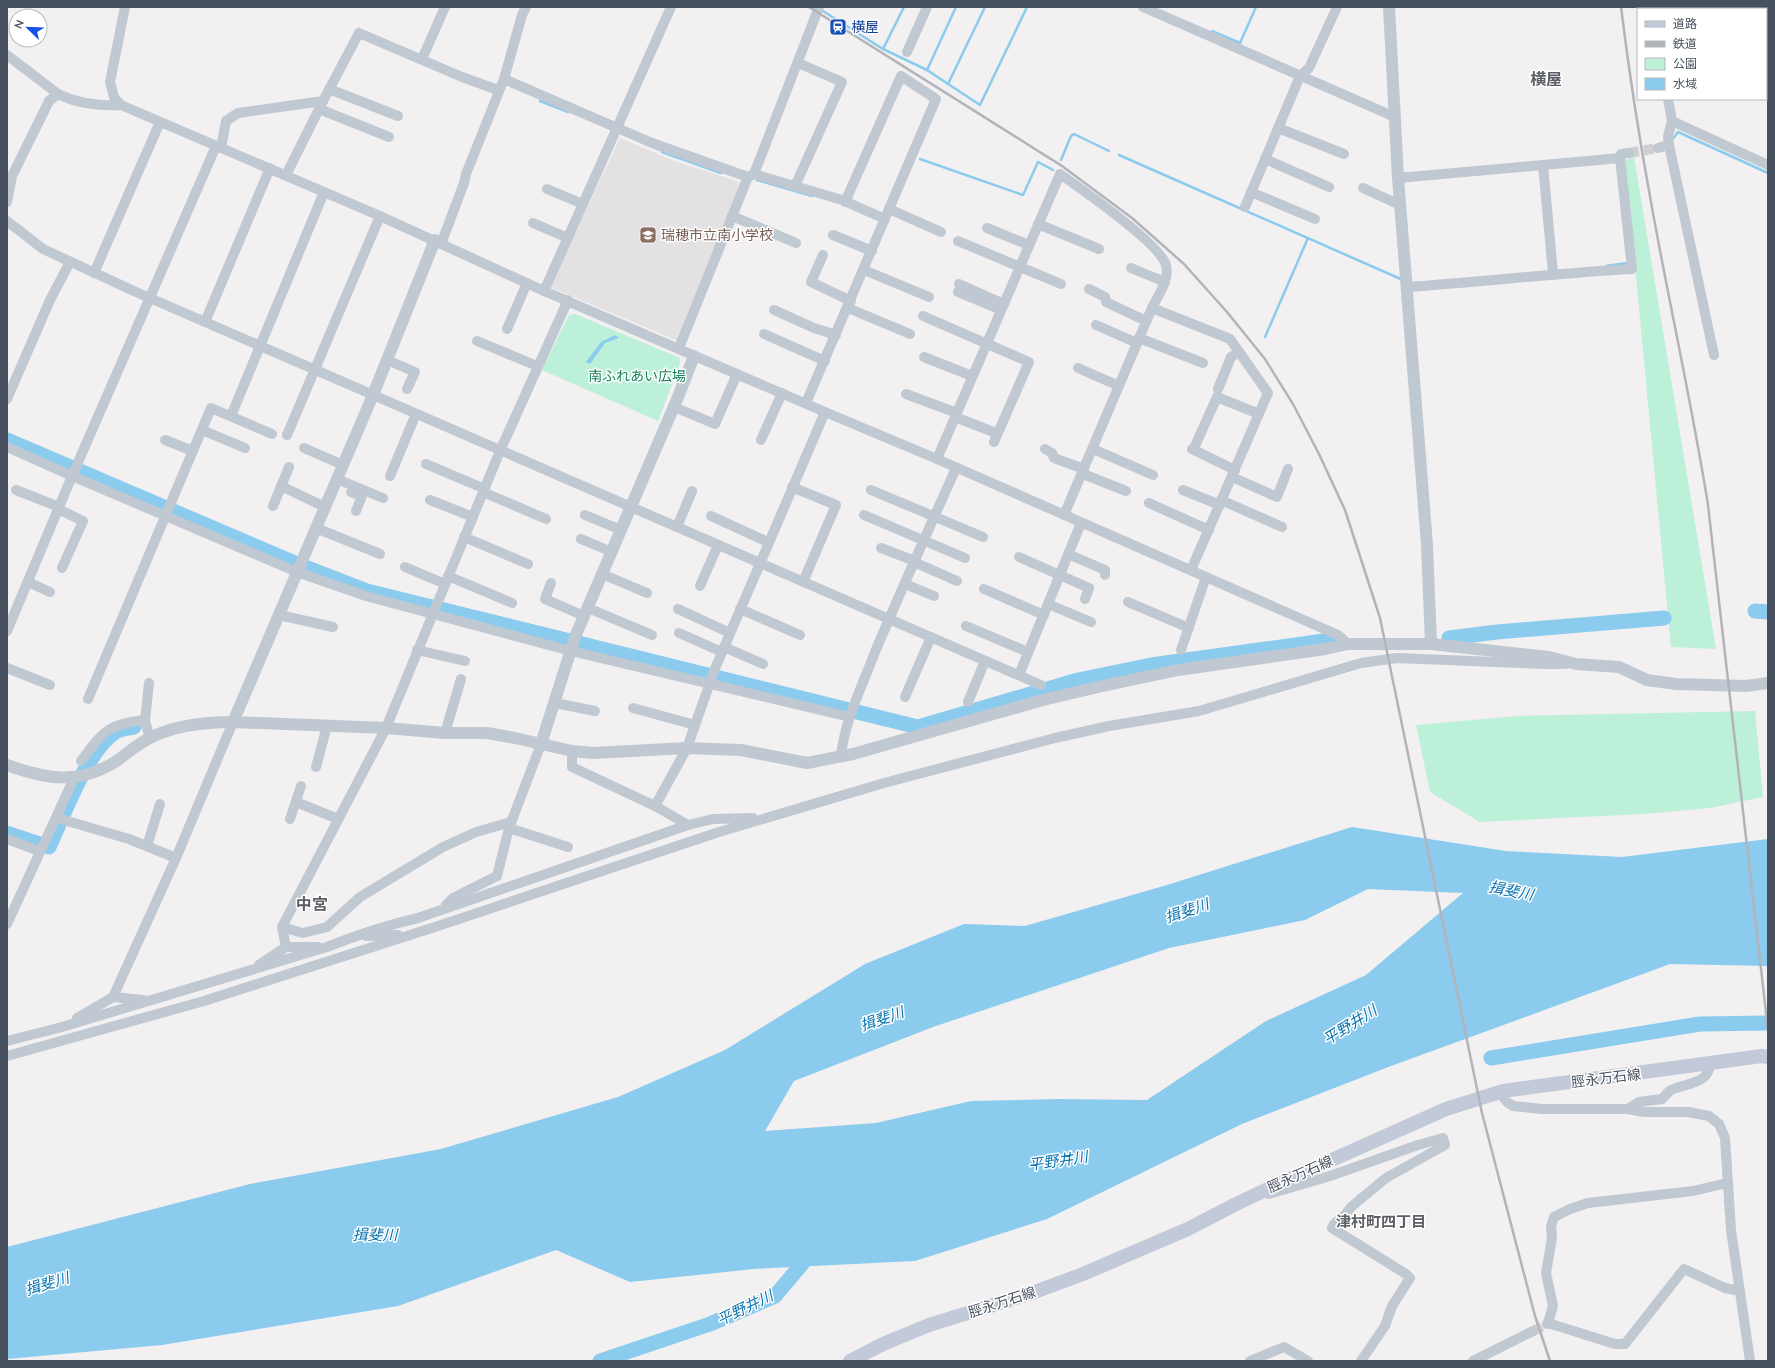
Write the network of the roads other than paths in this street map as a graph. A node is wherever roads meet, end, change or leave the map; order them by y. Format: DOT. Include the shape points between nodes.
graph roads {
  1 [pos="125,7"];
  2 [pos="445,7"];
  3 [pos="526,7"];
  4 [pos="671,7"];
  5 [pos="819,7"];
  6 [pos="927,7"];
  7 [pos="1143,7"];
  8 [pos="1337,7"];
  9 [pos="1389,7"];
  10 [pos="907,52"];
  11 [pos="7,55"];
  12 [pos="422,59"];
  13 [pos="798,63"];
  14 [pos="1300,76"];
  15 [pos="504,79"];
  16 [pos="329,89"];
  17 [pos="498,90"];
  18 [pos="58,94"];
  19 [pos="1668,100"];
  20 [pos="121,105"];
  21 [pos="321,105"];
  22 [pos="398,116"];
  23 [pos="1395,116"];
  24 [pos="1672,121"];
  25 [pos="160,122"];
  26 [pos="1278,128"];
  27 [pos="617,129"];
  28 [pos="389,137"];
  29 [pos="1669,145"];
  30 [pos="218,147"];
  31 [pos="1658,148"];
  32 [pos="1629,153"];
  33 [pos="1344,154"];
  34 [pos="1620,158"];
  35 [pos="1265,160"];
  36 [pos="1543,165"];
  37 [pos="1768,165"];
  38 [pos="270,168"];
  39 [pos="286,175"];
  40 [pos="751,175"];
  41 [pos="1398,178"];
  42 [pos="796,186"];
  43 [pos="1329,187"];
  44 [pos="1363,188"];
  45 [pos="547,189"];
  46 [pos="324,192"];
  47 [pos="1251,192"];
  48 [pos="7,202"];
  49 [pos="846,202"];
  50 [pos="583,204"];
  51 [pos="1400,205"];
  52 [pos="1245,207"];
  53 [pos="887,214"];
  54 [pos="380,216"];
  55 [pos="732,216"];
  56 [pos="1315,219"];
  57 [pos="7,221"];
  58 [pos="534,223"];
  59 [pos="1038,224"];
  60 [pos="989,225"];
  61 [pos="941,232"];
  62 [pos="833,235"];
  63 [pos="568,238"];
  64 [pos="958,241"];
  65 [pos="438,242"];
  66 [pos="1030,242"];
  67 [pos="796,243"];
  68 [pos="1099,249"];
  69 [pos="872,251"];
  70 [pos="823,255"];
  71 [pos="70,262"];
  72 [pos="1019,267"];
  73 [pos="1131,268"];
  74 [pos="864,270"];
  75 [pos="94,273"];
  76 [pos="1553,274"];
  77 [pos="1165,282"];
  78 [pos="527,283"];
  79 [pos="1060,284"];
  80 [pos="1408,287"];
  81 [pos="959,288"];
  82 [pos="1089,288"];
  83 [pos="544,291"];
  84 [pos="929,297"];
  85 [pos="151,299"];
  86 [pos="568,300"];
  87 [pos="849,304"];
  88 [pos="1002,307"];
  89 [pos="1152,308"];
  90 [pos="774,310"];
  91 [pos="923,316"];
  92 [pos="1146,321"];
  93 [pos="205,322"];
  94 [pos="1096,325"];
  95 [pos="507,329"];
  96 [pos="764,334"];
  97 [pos="910,334"];
  98 [pos="836,335"];
  99 [pos="1138,340"];
  100 [pos="478,341"];
  101 [pos="986,342"];
  102 [pos="261,346"];
  103 [pos="679,348"];
  104 [pos="1239,352"];
  105 [pos="1714,355"];
  106 [pos="694,356"];
  107 [pos="924,357"];
  108 [pos="387,360"];
  109 [pos="825,361"];
  110 [pos="1203,363"];
  111 [pos="537,366"];
  112 [pos="1078,368"];
  113 [pos="315,370"];
  114 [pos="737,374"];
  115 [pos="972,376"];
  116 [pos="1120,386"];
  117 [pos="407,389"];
  118 [pos="1218,389"];
  119 [pos="782,393"];
  120 [pos="906,394"];
  121 [pos="373,395"];
  122 [pos="7,399"];
  123 [pos="806,403"];
  124 [pos="674,407"];
  125 [pos="825,412"];
  126 [pos="416,414"];
  127 [pos="1259,414"];
  128 [pos="956,415"];
  129 [pos="231,416"];
  130 [pos="202,430"];
  131 [pos="272,434"];
  132 [pos="287,435"];
  133 [pos="165,440"];
  134 [pos="761,440"];
  135 [pos="7,447"];
  136 [pos="245,448"];
  137 [pos="304,448"];
  138 [pos="1044,449"];
  139 [pos="1093,449"];
  140 [pos="500,450"];
  141 [pos="193,451"];
  142 [pos="937,459"];
  143 [pos="426,464"];
  144 [pos="343,465"];
  145 [pos="290,467"];
  146 [pos="956,468"];
  147 [pos="1288,469"];
  148 [pos="1083,472"];
  149 [pos="1233,473"];
  150 [pos="1153,474"];
  151 [pos="72,476"];
  152 [pos="390,476"];
  153 [pos="336,482"];
  154 [pos="281,486"];
  155 [pos="792,487"];
  156 [pos="16,490"];
  157 [pos="872,490"];
  158 [pos="1183,490"];
  159 [pos="484,491"];
  160 [pos="692,491"];
  161 [pos="1126,491"];
  162 [pos="383,498"];
  163 [pos="430,500"];
  164 [pos="1220,502"];
  165 [pos="1149,503"];
  166 [pos="273,506"];
  167 [pos="325,507"];
  168 [pos="631,507"];
  169 [pos="59,508"];
  170 [pos="356,511"];
  171 [pos="166,515"];
  172 [pos="585,515"];
  173 [pos="864,515"];
  174 [pos="1064,515"];
  175 [pos="711,516"];
  176 [pos="934,516"];
  177 [pos="473,517"];
  178 [pos="546,519"];
  179 [pos="1081,523"];
  180 [pos="677,527"];
  181 [pos="1282,527"];
  182 [pos="316,528"];
  183 [pos="621,530"];
  184 [pos="1209,530"];
  185 [pos="464,537"];
  186 [pos="983,537"];
  187 [pos="581,539"];
  188 [pos="924,540"];
  189 [pos="768,542"];
  190 [pos="718,545"];
  191 [pos="881,548"];
  192 [pos="612,552"];
  193 [pos="380,554"];
  194 [pos="1020,554"];
  195 [pos="1068,554"];
  196 [pos="965,558"];
  197 [pos="759,562"];
  198 [pos="914,562"];
  199 [pos="528,564"];
  200 [pos="404,567"];
  201 [pos="62,568"];
  202 [pos="1191,570"];
  203 [pos="1062,571"];
  204 [pos="297,572"];
  205 [pos="602,574"];
  206 [pos="1105,575"];
  207 [pos="1206,576"];
  208 [pos="446,580"];
  209 [pos="957,581"];
  210 [pos="28,582"];
  211 [pos="803,582"];
  212 [pos="551,583"];
  213 [pos="905,584"];
  214 [pos="700,586"];
  215 [pos="984,589"];
  216 [pos="50,592"];
  217 [pos="647,593"];
  218 [pos="934,596"];
  219 [pos="1085,599"];
  220 [pos="1128,602"];
  221 [pos="512,603"];
  222 [pos="1048,604"];
  223 [pos="678,609"];
  224 [pos="740,609"];
  225 [pos="586,612"];
  226 [pos="432,614"];
  227 [pos="279,615"];
  228 [pos="1044,615"];
  229 [pos="889,620"];
  230 [pos="1091,622"];
  231 [pos="966,626"];
  232 [pos="333,627"];
  233 [pos="1189,628"];
  234 [pos="7,631"];
  235 [pos="679,633"];
  236 [pos="730,633"];
  237 [pos="800,635"];
  238 [pos="652,636"];
  239 [pos="930,637"];
  240 [pos="1348,644"];
  241 [pos="1432,644"];
  242 [pos="723,649"];
  243 [pos="418,650"];
  244 [pos="1181,650"];
  245 [pos="571,651"];
  246 [pos="1028,652"];
  247 [pos="465,661"];
  248 [pos="985,661"];
  249 [pos="763,664"];
  250 [pos="1576,664"];
  251 [pos="7,668"];
  252 [pos="1019,675"];
  253 [pos="461,679"];
  254 [pos="149,683"];
  255 [pos="710,683"];
  256 [pos="1768,683"];
  257 [pos="1041,684"];
  258 [pos="50,685"];
  259 [pos="905,698"];
  260 [pos="88,699"];
  261 [pos="968,702"];
  262 [pos="555,703"];
  263 [pos="633,708"];
  264 [pos="595,712"];
  265 [pos="850,716"];
  266 [pos="145,720"];
  267 [pos="233,722"];
  268 [pos="695,725"];
  269 [pos="327,726"];
  270 [pos="386,728"];
  271 [pos="445,733"];
  272 [pos="150,738"];
  273 [pos="540,744"];
  274 [pos="687,748"];
  275 [pos="572,752"];
  276 [pos="841,756"];
  277 [pos="82,761"];
  278 [pos="316,767"];
  279 [pos="8,769"];
  280 [pos="74,778"];
  281 [pos="301,786"];
  282 [pos="296,802"];
  283 [pos="160,804"];
  284 [pos="655,806"];
  285 [pos="57,818"];
  286 [pos="767,818"];
  287 [pos="290,819"];
  288 [pos="338,819"];
  289 [pos="510,825"];
  290 [pos="688,825"];
  291 [pos="7,839"];
  292 [pos="147,846"];
  293 [pos="568,847"];
  294 [pos="39,851"];
  295 [pos="176,858"];
  296 [pos="442,909"];
  297 [pos="7,924"];
  298 [pos="282,927"];
  299 [pos="408,935"];
  300 [pos="356,936"];
  301 [pos="286,947"];
  302 [pos="328,947"];
  303 [pos="251,971"];
  304 [pos="113,997"];
  305 [pos="146,1001"];
  306 [pos="62,1027"];
  307 [pos="7,1041"];
  308 [pos="31,1050"];
  309 [pos="7,1056"];
  310 [pos="1768,1057"];
  311 [pos="1710,1064"];
  312 [pos="1503,1091"];
  313 [pos="1628,1108"];
  314 [pos="1727,1183"];
  315 [pos="1236,1204"];
  316 [pos="1740,1291"];
  317 [pos="1533,1331"];
  318 [pos="850,1361"];
  319 [pos="1250,1361"];
  320 [pos="1308,1361"];
  321 [pos="1361,1361"];
  322 [pos="1473,1361"];
  323 [pos="1750,1361"];
  1 -- 20 [label="street" via="110,82 114,97"];
  2 -- 12 [label="street"];
  3 -- 15 [label="street"];
  4 -- 27 [label="street"];
  5 -- 13 [label="street"];
  6 -- 10 [label="street"];
  7 -- 14 [label="street"];
  8 -- 14 [label="street" via="1309,68"];
  9 -- 23 [label="street"];
  11 -- 18 [label="street"];
  12 -- 16 [label="street" via="359,33"];
  12 -- 17 [label="street"];
  13 -- 40 [label="street"];
  13 -- 42 [label="street" via="842,82"];
  14 -- 23 [label="street"];
  14 -- 26 [label="street"];
  15 -- 17 [label="street"];
  15 -- 27 [label="street"];
  16 -- 21 [label="street"];
  16 -- 22 [label="street"];
  17 -- 65 [label="street"];
  18 -- 20 [label="street" via="102,106"];
  18 -- 48 [label="street" via="48,101 12,176"];
  19 -- 24 [label="street"];
  20 -- 25 [label="street"];
  21 -- 28 [label="street"];
  21 -- 30 [label="street" via="238,113 226,121"];
  21 -- 39 [label="street"];
  23 -- 41 [label="street"];
  24 -- 29 [label="street" via="1668,136"];
  24 -- 37 [label="street"];
  25 -- 30 [label="street"];
  25 -- 75 [label="street"];
  26 -- 33 [label="street"];
  26 -- 35 [label="street"];
  27 -- 40 [label="street" via="691,158"];
  27 -- 50 [label="street"];
  29 -- 31 [label="street"];
  29 -- 105 [label="street"];
  30 -- 38 [label="street"];
  30 -- 85 [label="street"];
  32 -- 34 [label="street" via="1621,154"];
  34 -- 36 [label="street"];
  34 -- 76 [label="street" via="1632,269"];
  35 -- 43 [label="street"];
  35 -- 47 [label="street"];
  36 -- 41 [label="street"];
  36 -- 76 [label="street"];
  38 -- 39 [label="street"];
  38 -- 93 [label="street"];
  39 -- 46 [label="street"];
  40 -- 42 [label="street"];
  40 -- 55 [label="street"];
  41 -- 51 [label="street"];
  42 -- 49 [label="street"];
  44 -- 51 [label="street"];
  45 -- 50 [label="street"];
  46 -- 54 [label="street"];
  46 -- 102 [label="street"];
  47 -- 52 [label="street"];
  47 -- 56 [label="street"];
  49 -- 53 [label="street"];
  49 -- 53 [label="street" via="901,76 936,99"];
  50 -- 63 [label="street"];
  51 -- 80 [label="street"];
  53 -- 61 [label="street"];
  53 -- 69 [label="street"];
  54 -- 65 [label="street"];
  54 -- 113 [label="street"];
  55 -- 67 [label="street"];
  55 -- 103 [label="street"];
  57 -- 71 [label="street" via="43,249"];
  58 -- 63 [label="street"];
  59 -- 66 [label="street"];
  59 -- 68 [label="street"];
  59 -- 77 [label="street" via="1060,174 1102,204 1155,249 1166,264"];
  60 -- 66 [label="street"];
  62 -- 69 [label="street"];
  63 -- 83 [label="street"];
  64 -- 72 [label="street"];
  65 -- 78 [label="street"];
  65 -- 108 [label="street"];
  66 -- 72 [label="street"];
  69 -- 74 [label="street"];
  70 -- 87 [label="street" via="811,282"];
  71 -- 75 [label="street"];
  71 -- 122 [label="street" via="50,300"];
  72 -- 79 [label="street"];
  72 -- 88 [label="street"];
  73 -- 77 [label="street"];
  74 -- 84 [label="street"];
  74 -- 87 [label="street"];
  75 -- 85 [label="street"];
  76 -- 80 [label="street"];
  77 -- 89 [label="street"];
  78 -- 83 [label="street"];
  78 -- 95 [label="street"];
  80 -- 241 [label="street"];
  81 -- 88 [label="street"];
  82 -- 92 [label="street" via="1105,297 1106,302"];
  83 -- 86 [label="street"];
  85 -- 93 [label="street"];
  85 -- 151 [label="street"];
  86 -- 103 [label="street"];
  86 -- 111 [label="street"];
  87 -- 97 [label="street"];
  87 -- 98 [label="street"];
  88 -- 101 [label="street"];
  89 -- 92 [label="street"];
  89 -- 104 [label="street" via="1230,339"];
  90 -- 98 [label="street"];
  91 -- 101 [label="street"];
  92 -- 99 [label="street"];
  93 -- 102 [label="street"];
  94 -- 99 [label="street"];
  96 -- 109 [label="street"];
  98 -- 109 [label="street"];
  99 -- 110 [label="street"];
  99 -- 116 [label="street"];
  100 -- 111 [label="street"];
  101 -- 115 [label="street"];
  101 -- 128 [label="street" via="1029,362 995,438"];
  102 -- 113 [label="street"];
  102 -- 129 [label="street"];
  103 -- 106 [label="street"];
  104 -- 118 [label="street" via="1231,357"];
  104 -- 127 [label="street" via="1268,393"];
  106 -- 114 [label="street"];
  106 -- 124 [label="street"];
  107 -- 115 [label="street"];
  108 -- 117 [label="street" via="415,372"];
  108 -- 121 [label="street"];
  109 -- 123 [label="street"];
  111 -- 140 [label="street"];
  112 -- 116 [label="street"];
  113 -- 121 [label="street"];
  113 -- 132 [label="street"];
  114 -- 119 [label="street"];
  114 -- 124 [label="street" via="715,424"];
  115 -- 128 [label="street"];
  116 -- 139 [label="street"];
  119 -- 123 [label="street"];
  119 -- 134 [label="street"];
  120 -- 128 [label="street"];
  121 -- 126 [label="street"];
  121 -- 144 [label="street"];
  123 -- 125 [label="street"];
  124 -- 168 [label="street"];
  125 -- 142 [label="street"];
  125 -- 155 [label="street"];
  126 -- 140 [label="street"];
  126 -- 152 [label="street"];
  127 -- 149 [label="street"];
  127 -- 149 [label="street" via="1217,397 1194,447"];
  128 -- 142 [label="street"];
  129 -- 130 [label="street" via="211,408"];
  129 -- 131 [label="street"];
  130 -- 136 [label="street"];
  130 -- 141 [label="street"];
  133 -- 141 [label="street"];
  135 -- 151 [label="street"];
  137 -- 144 [label="street"];
  138 -- 148 [label="street" via="1052,453 1054,458"];
  139 -- 148 [label="street"];
  139 -- 150 [label="street"];
  140 -- 159 [label="street"];
  140 -- 168 [label="street"];
  141 -- 171 [label="street"];
  142 -- 146 [label="street"];
  143 -- 159 [label="street"];
  144 -- 153 [label="street"];
  145 -- 154 [label="street"];
  146 -- 174 [label="street"];
  146 -- 176 [label="street"];
  147 -- 149 [label="street" via="1277,497"];
  148 -- 161 [label="street"];
  148 -- 174 [label="street"];
  149 -- 164 [label="street"];
  151 -- 169 [label="street"];
  151 -- 171 [label="street"];
  153 -- 162 [label="street"];
  153 -- 167 [label="street"];
  153 -- 170 [label="street" via="362,496"];
  154 -- 166 [label="street"];
  154 -- 167 [label="street"];
  155 -- 189 [label="street"];
  155 -- 211 [label="street" via="836,505"];
  156 -- 169 [label="street"];
  157 -- 176 [label="street"];
  158 -- 164 [label="street"];
  159 -- 177 [label="street"];
  159 -- 178 [label="street"];
  160 -- 180 [label="street"];
  163 -- 177 [label="street"];
  164 -- 181 [label="street"];
  164 -- 184 [label="street"];
  165 -- 184 [label="street"];
  167 -- 182 [label="street"];
  168 -- 180 [label="street"];
  168 -- 183 [label="street"];
  169 -- 201 [label="street" via="83,521"];
  169 -- 210 [label="street"];
  171 -- 204 [label="street"];
  171 -- 260 [label="street"];
  172 -- 183 [label="street"];
  173 -- 188 [label="street"];
  174 -- 179 [label="street"];
  175 -- 189 [label="street"];
  176 -- 186 [label="street"];
  176 -- 188 [label="street"];
  177 -- 185 [label="street"];
  179 -- 195 [label="street"];
  179 -- 202 [label="street"];
  180 -- 190 [label="street"];
  182 -- 193 [label="street"];
  182 -- 204 [label="street"];
  183 -- 192 [label="street"];
  184 -- 202 [label="street"];
  185 -- 199 [label="street"];
  185 -- 208 [label="street"];
  187 -- 192 [label="street"];
  188 -- 196 [label="street"];
  188 -- 198 [label="street"];
  189 -- 197 [label="street"];
  190 -- 197 [label="street"];
  190 -- 214 [label="street"];
  191 -- 198 [label="street"];
  192 -- 205 [label="street"];
  194 -- 203 [label="street"];
  195 -- 203 [label="street"];
  195 -- 206 [label="street" via="1105,570"];
  197 -- 211 [label="street"];
  197 -- 224 [label="street"];
  198 -- 209 [label="street"];
  198 -- 213 [label="street"];
  200 -- 208 [label="street"];
  202 -- 207 [label="street"];
  203 -- 219 [label="street" via="1089,588"];
  203 -- 222 [label="street"];
  204 -- 226 [label="street" via="366,596"];
  204 -- 227 [label="street"];
  205 -- 217 [label="street"];
  205 -- 225 [label="street"];
  207 -- 233 [label="street"];
  207 -- 240 [label="street" via="1338,635"];
  208 -- 221 [label="street"];
  208 -- 226 [label="street"];
  210 -- 216 [label="street"];
  210 -- 234 [label="street"];
  211 -- 229 [label="street"];
  212 -- 225 [label="street" via="546,599"];
  213 -- 218 [label="street"];
  213 -- 229 [label="street"];
  215 -- 228 [label="street"];
  220 -- 233 [label="street"];
  222 -- 228 [label="street"];
  222 -- 230 [label="street"];
  223 -- 236 [label="street"];
  224 -- 236 [label="street"];
  224 -- 237 [label="street"];
  225 -- 238 [label="street"];
  225 -- 245 [label="street"];
  226 -- 243 [label="street"];
  226 -- 245 [label="street"];
  227 -- 232 [label="street"];
  227 -- 267 [label="street"];
  228 -- 246 [label="street"];
  229 -- 239 [label="street"];
  229 -- 265 [label="street"];
  231 -- 246 [label="street"];
  233 -- 244 [label="street"];
  235 -- 242 [label="street"];
  236 -- 242 [label="street"];
  239 -- 248 [label="street"];
  239 -- 259 [label="street"];
  240 -- 241 [label="street"];
  240 -- 276 [label="street" via="1178,670 1098,687"];
  241 -- 250 [label="street" via="1549,657"];
  242 -- 249 [label="street"];
  242 -- 255 [label="street"];
  243 -- 247 [label="street"];
  243 -- 270 [label="street"];
  245 -- 255 [label="street"];
  245 -- 262 [label="street"];
  246 -- 252 [label="street"];
  248 -- 252 [label="street"];
  248 -- 261 [label="street"];
  250 -- 256 [label="street" via="1619,667 1647,680 1676,684 1733,686"];
  250 -- 286 [label="street" via="1397,658 1361,663 1199,711 1055,738 884,783"];
  251 -- 258 [label="street"];
  252 -- 257 [label="street"];
  253 -- 271 [label="street"];
  254 -- 266 [label="street"];
  255 -- 265 [label="street"];
  255 -- 268 [label="street"];
  262 -- 264 [label="street"];
  262 -- 273 [label="street"];
  263 -- 268 [label="street"];
  265 -- 276 [label="street" via="843,736"];
  266 -- 272 [label="street"];
  266 -- 277 [label="street" via="127,722 108,729 98,738"];
  267 -- 269 [label="street"];
  267 -- 272 [label="street" via="210,722 170,730"];
  267 -- 295 [label="street"];
  268 -- 274 [label="street"];
  269 -- 270 [label="street"];
  269 -- 278 [label="street"];
  270 -- 271 [label="street"];
  270 -- 288 [label="street"];
  271 -- 273 [label="street" via="487,733"];
  272 -- 280 [label="street" via="115,762 90,775"];
  273 -- 275 [label="street"];
  273 -- 289 [label="street"];
  274 -- 275 [label="street" via="605,753"];
  274 -- 276 [label="street" via="741,750 807,763"];
  274 -- 284 [label="street"];
  275 -- 284 [label="street" via="572,767"];
  279 -- 280 [label="street" via="53,778"];
  280 -- 285 [label="street"];
  281 -- 282 [label="street"];
  282 -- 287 [label="street"];
  282 -- 288 [label="street"];
  283 -- 292 [label="street"];
  284 -- 290 [label="street"];
  285 -- 292 [label="street"];
  285 -- 294 [label="street"];
  286 -- 290 [label="street" via="713,819"];
  286 -- 299 [label="street"];
  288 -- 298 [label="street"];
  289 -- 293 [label="street"];
  289 -- 296 [label="street" via="497,876 453,898"];
  289 -- 298 [label="street" via="476,832 443,847 360,897 327,927 303,933"];
  290 -- 296 [label="street"];
  291 -- 294 [label="street"];
  292 -- 295 [label="street"];
  294 -- 297 [label="street"];
  295 -- 304 [label="street"];
  296 -- 300 [label="street"];
  298 -- 301 [label="street"];
  299 -- 300 [label="street"];
  299 -- 308 [label="street" via="204,1001"];
  300 -- 302 [label="street"];
  301 -- 302 [label="street"];
  301 -- 303 [label="street"];
  302 -- 303 [label="street"];
  303 -- 305 [label="street"];
  304 -- 305 [label="street"];
  304 -- 306 [label="street"];
  305 -- 306 [label="street"];
  306 -- 307 [label="street"];
  306 -- 308 [label="street"];
  308 -- 309 [label="street"];
  310 -- 311 [label="main road, 脛永万石線"];
  311 -- 312 [label="main road, 脛永万石線"];
  311 -- 313 [label="street" via="1709,1072 1703,1079 1670,1091 1662,1099 1638,1102"];
  312 -- 313 [label="street" via="1506,1102 1513,1106 1542,1109"];
  312 -- 315 [label="main road, 脛永万石線" via="1446,1110"];
  313 -- 314 [label="street" via="1644,1112 1688,1112 1709,1116 1719,1124 1725,1138"];
  314 -- 316 [label="street"];
  314 -- 316 [label="street" via="1693,1191 1588,1203 1554,1218 1546,1273 1553,1306 1548,1323 1616,1344 1625,1344 1684,1269 1725,1288"];
  315 -- 318 [label="main road, 脛永万石線" via="1188,1229 1083,1274 930,1325"];
  315 -- 321 [label="street" via="1443,1138 1444,1145 1386,1178 1351,1207 1332,1228 1410,1278 1392,1306 1385,1326"];
  316 -- 323 [label="street"];
  317 -- 322 [label="street"];
  319 -- 320 [label="street" via="1284,1347"];
}
